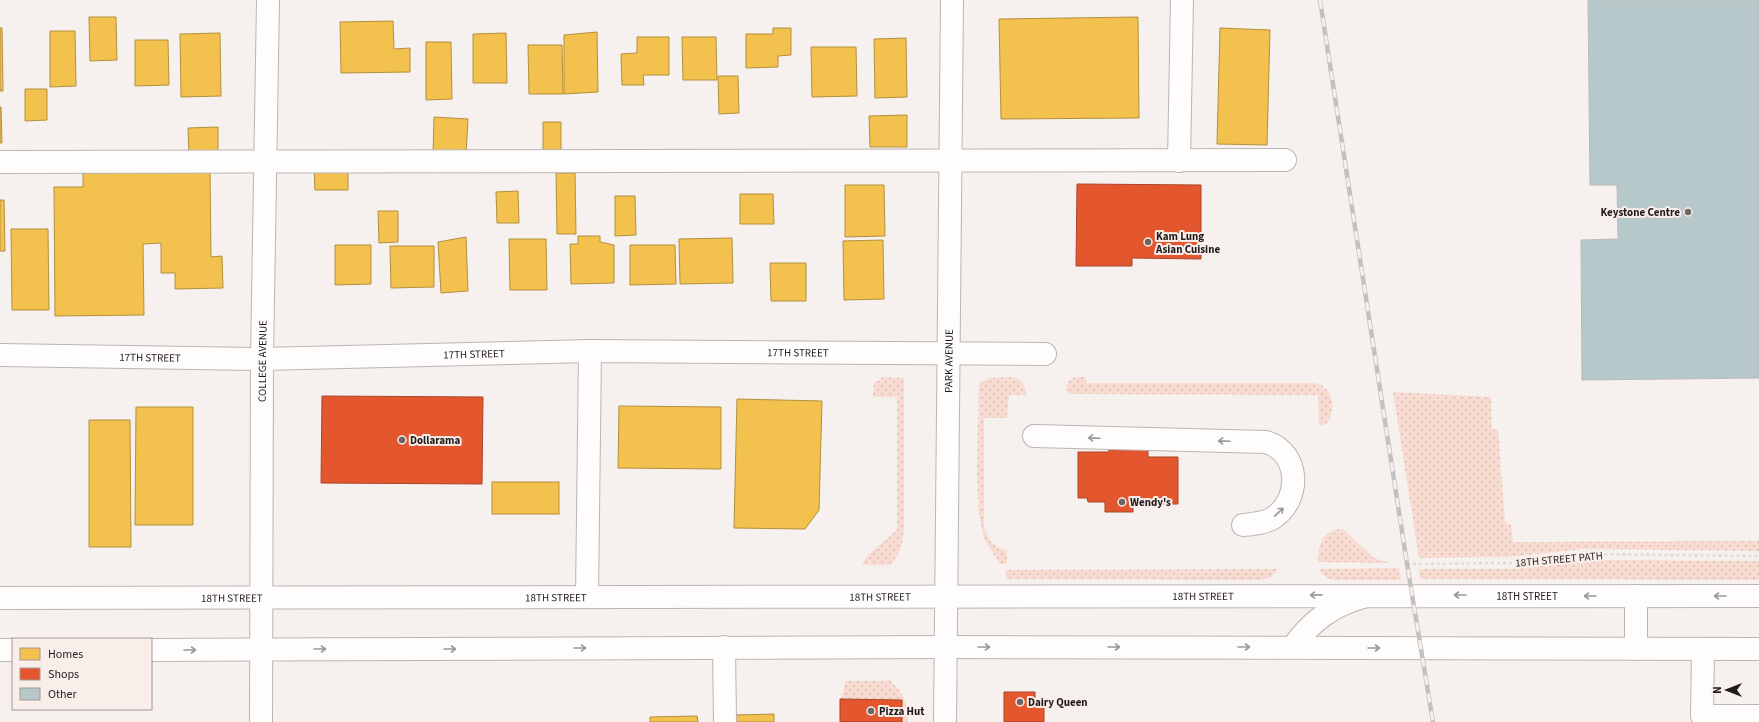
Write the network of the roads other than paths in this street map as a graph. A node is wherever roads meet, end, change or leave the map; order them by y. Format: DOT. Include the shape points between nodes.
graph roads {
  1 [pos="268,0"];
  2 [pos="952,0"];
  3 [pos="1182,0"];
  4 [pos="1285,160"];
  5 [pos="265,161"];
  6 [pos="1179,161"];
  7 [pos="0,162"];
  8 [pos="950,162"];
  9 [pos="590,351"];
  10 [pos="949,354"];
  11 [pos="1045,354"];
  12 [pos="0,355"];
  13 [pos="262,358"];
  14 [pos="1034,436"];
  15 [pos="1243,525"];
  16 [pos="1368,595"];
  17 [pos="946,596"];
  18 [pos="1636,596"];
  19 [pos="1759,596"];
  20 [pos="587,597"];
  21 [pos="0,598"];
  22 [pos="261,599"];
  23 [pos="724,647"];
  24 [pos="945,647"];
  25 [pos="1292,647"];
  26 [pos="261,649"];
  27 [pos="1636,649"];
  28 [pos="1703,649"];
  29 [pos="1759,649"];
  30 [pos="0,650"];
  31 [pos="12,650"];
  32 [pos="152,650"];
  33 [pos="1759,716"];
  34 [pos="261,722"];
  35 [pos="725,722"];
  36 [pos="945,722"];
  1 -- 5 [label="main road, COLLEGE AVENUE"];
  2 -- 8 [label="main road, PARK AVENUE"];
  3 -- 6 [label="main road"];
  4 -- 6 [label="main road"];
  5 -- 7 [label="main road"];
  5 -- 8 [label="main road"];
  5 -- 13 [label="main road, COLLEGE AVENUE"];
  6 -- 8 [label="main road"];
  8 -- 10 [label="main road, PARK AVENUE"];
  9 -- 10 [label="main road, 17TH STREET"];
  9 -- 13 [label="main road, 17TH STREET"];
  9 -- 20 [label="main road"];
  10 -- 11 [label="main road, 17TH STREET"];
  10 -- 17 [label="main road, PARK AVENUE"];
  12 -- 13 [label="main road, 17TH STREET"];
  13 -- 22 [label="main road, COLLEGE AVENUE"];
  15 -- 14 [label="main road, one-way" via="1273,518 1290,499 1293,471 1289,458 1274,445 1266,442"];
  16 -- 17 [label="main road, 18TH STREET, one-way"];
  18 -- 16 [label="main road, 18TH STREET, one-way"];
  16 -- 25 [label="main road" via="1328,611 1310,626"];
  17 -- 20 [label="main road, 18TH STREET"];
  17 -- 24 [label="main road, PARK AVENUE"];
  19 -- 18 [label="main road, 18TH STREET, one-way"];
  18 -- 27 [label="main road"];
  20 -- 22 [label="main road, 18TH STREET"];
  21 -- 22 [label="main road, 18TH STREET"];
  22 -- 26 [label="main road, COLLEGE AVENUE"];
  23 -- 24 [label="main road"];
  26 -- 23 [label="main road, one-way"];
  23 -- 35 [label="main road"];
  24 -- 25 [label="main road, one-way"];
  24 -- 36 [label="main road, PARK AVENUE"];
  25 -- 27 [label="main road, one-way"];
  32 -- 26 [label="main road, one-way"];
  26 -- 34 [label="main road, COLLEGE AVENUE"];
  27 -- 28 [label="main road"];
  28 -- 29 [label="main road"];
  28 -- 33 [label="main road" via="1702,716"];
  30 -- 31 [label="main road"];
}
